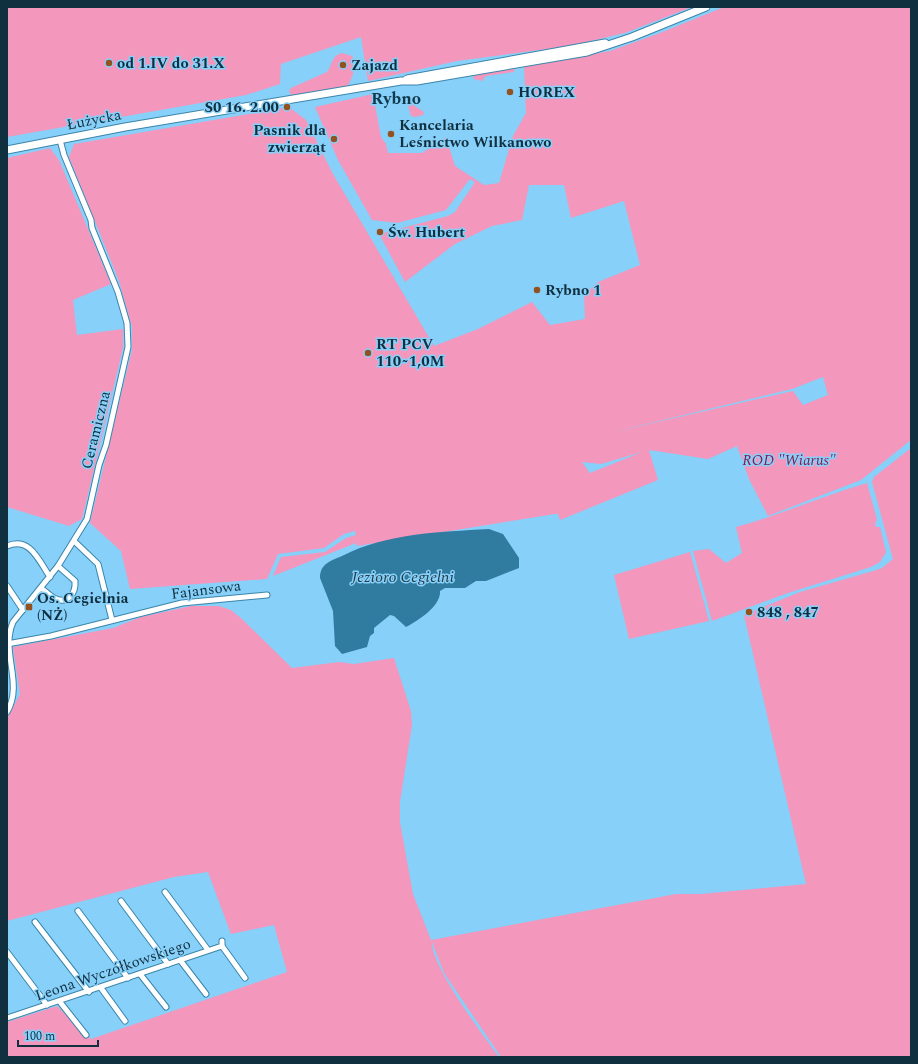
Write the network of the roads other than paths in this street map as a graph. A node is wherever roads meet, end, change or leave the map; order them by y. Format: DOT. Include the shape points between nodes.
graph roads {
  1 [pos="706,7"];
  2 [pos="60,140"];
  3 [pos="7,150"];
  4 [pos="74,541"];
  5 [pos="7,546"];
  6 [pos="58,566"];
  7 [pos="50,577"];
  8 [pos="7,586"];
  9 [pos="41,588"];
  10 [pos="268,595"];
  11 [pos="23,610"];
  12 [pos="112,620"];
  13 [pos="7,644"];
  14 [pos="7,712"];
  15 [pos="165,892"];
  16 [pos="121,901"];
  17 [pos="78,910"];
  18 [pos="35,922"];
  19 [pos="208,950"];
  20 [pos="7,952"];
  21 [pos="180,960"];
  22 [pos="168,964"];
  23 [pos="140,974"];
  24 [pos="128,978"];
  25 [pos="245,978"];
  26 [pos="101,988"];
  27 [pos="89,992"];
  28 [pos="206,994"];
  29 [pos="60,1002"];
  30 [pos="48,1005"];
  31 [pos="166,1008"];
  32 [pos="7,1018"];
  33 [pos="125,1021"];
  34 [pos="86,1035"];
  1 -- 2 [label="main road, Łużycka" via="651,30 587,52 185,117"];
  2 -- 3 [label="main road, Łużycka"];
  2 -- 4 [label="street, Ceramiczna" via="118,292 129,335 106,445 87,518"];
  4 -- 6 [label="street, Ceramiczna"];
  4 -- 12 [label="street" via="98,564"];
  5 -- 7 [label="street" via="26,545"];
  6 -- 7 [label="street, Ceramiczna"];
  6 -- 9 [label="street" via="75,581 76,588 72,596 57,600"];
  7 -- 9 [label="street, Ceramiczna"];
  8 -- 11 [label="street"];
  9 -- 11 [label="street, Ceramiczna"];
  10 -- 12 [label="street, Fajansowa" via="182,603"];
  11 -- 13 [label="street, Ceramiczna" via="13,622"];
  12 -- 13 [label="street, Fajansowa" via="51,636"];
  13 -- 14 [label="street, Ceramiczna" via="14,693"];
  15 -- 19 [label="street"];
  16 -- 22 [label="street"];
  17 -- 24 [label="street"];
  18 -- 27 [label="street"];
  19 -- 21 [label="street, Leona Wyczółkowskiego"];
  19 -- 25 [label="street, Leona Wyczółkowskiego" via="222,943"];
  20 -- 30 [label="street"];
  21 -- 22 [label="street, Leona Wyczółkowskiego"];
  21 -- 28 [label="street"];
  22 -- 23 [label="street, Leona Wyczółkowskiego"];
  23 -- 24 [label="street, Leona Wyczółkowskiego"];
  23 -- 31 [label="street"];
  24 -- 26 [label="street, Leona Wyczółkowskiego"];
  26 -- 27 [label="street, Leona Wyczółkowskiego"];
  26 -- 33 [label="street"];
  27 -- 29 [label="street, Leona Wyczółkowskiego"];
  29 -- 30 [label="street, Leona Wyczółkowskiego"];
  29 -- 34 [label="street"];
  30 -- 32 [label="street, Leona Wyczółkowskiego"];
}
